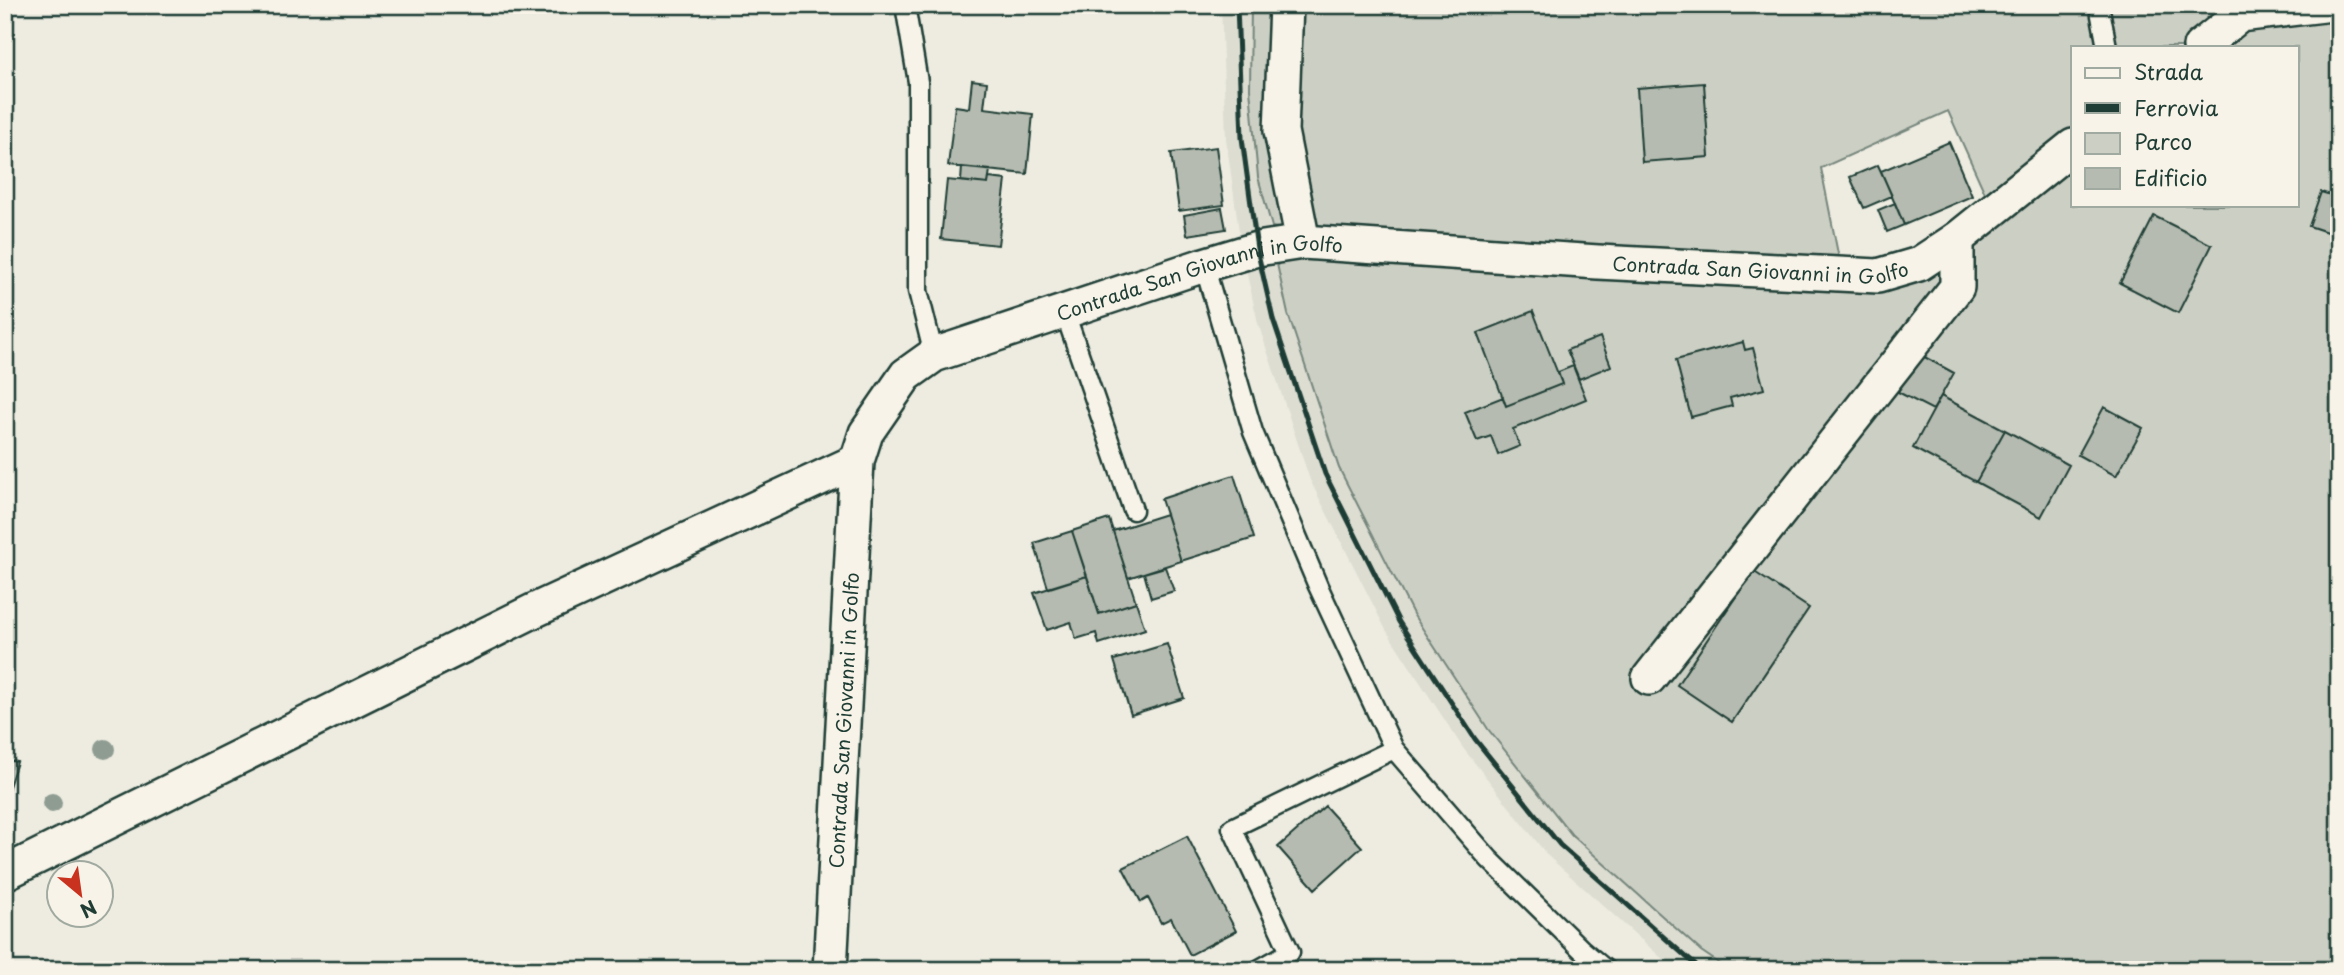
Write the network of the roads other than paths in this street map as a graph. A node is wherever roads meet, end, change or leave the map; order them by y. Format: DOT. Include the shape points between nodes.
graph roads {
  1 [pos="905,5"];
  2 [pos="1286,5"];
  3 [pos="2099,5"];
  4 [pos="2323,5"];
  5 [pos="2107,46"];
  6 [pos="2201,46"];
  7 [pos="2071,148"];
  8 [pos="1957,239"];
  9 [pos="1303,242"];
  10 [pos="1205,265"];
  11 [pos="1065,313"];
  12 [pos="934,355"];
  13 [pos="857,461"];
  14 [pos="1133,510"];
  15 [pos="1649,678"];
  16 [pos="1394,749"];
  17 [pos="5,873"];
  18 [pos="830,970"];
  19 [pos="1258,970"];
  20 [pos="1606,970"];
  1 -- 12 [label="lane" via="918,82 918,291"];
  2 -- 9 [label="street" via="1281,131"];
  3 -- 5 [label="lane"];
  4 -- 6 [label="street" via="2240,15"];
  7 -- 8 [label="street, Contrada San Giovanni in Golfo"];
  8 -- 9 [label="street, Contrada San Giovanni in Golfo" via="1919,264 1878,276"];
  8 -- 15 [label="street" via="1957,287"];
  9 -- 10 [label="street, Contrada San Giovanni in Golfo" via="1257,249"];
  10 -- 11 [label="street, Contrada San Giovanni in Golfo"];
  10 -- 16 [label="lane" via="1253,432"];
  11 -- 12 [label="street, Contrada San Giovanni in Golfo"];
  11 -- 14 [label="lane"];
  12 -- 13 [label="street, Contrada San Giovanni in Golfo" via="906,375 866,433"];
  13 -- 17 [label="street" via="531,612"];
  13 -- 18 [label="street, Contrada San Giovanni in Golfo"];
  16 -- 19 [label="lane" via="1232,828 1290,952"];
  16 -- 20 [label="lane" via="1489,859"];
}
